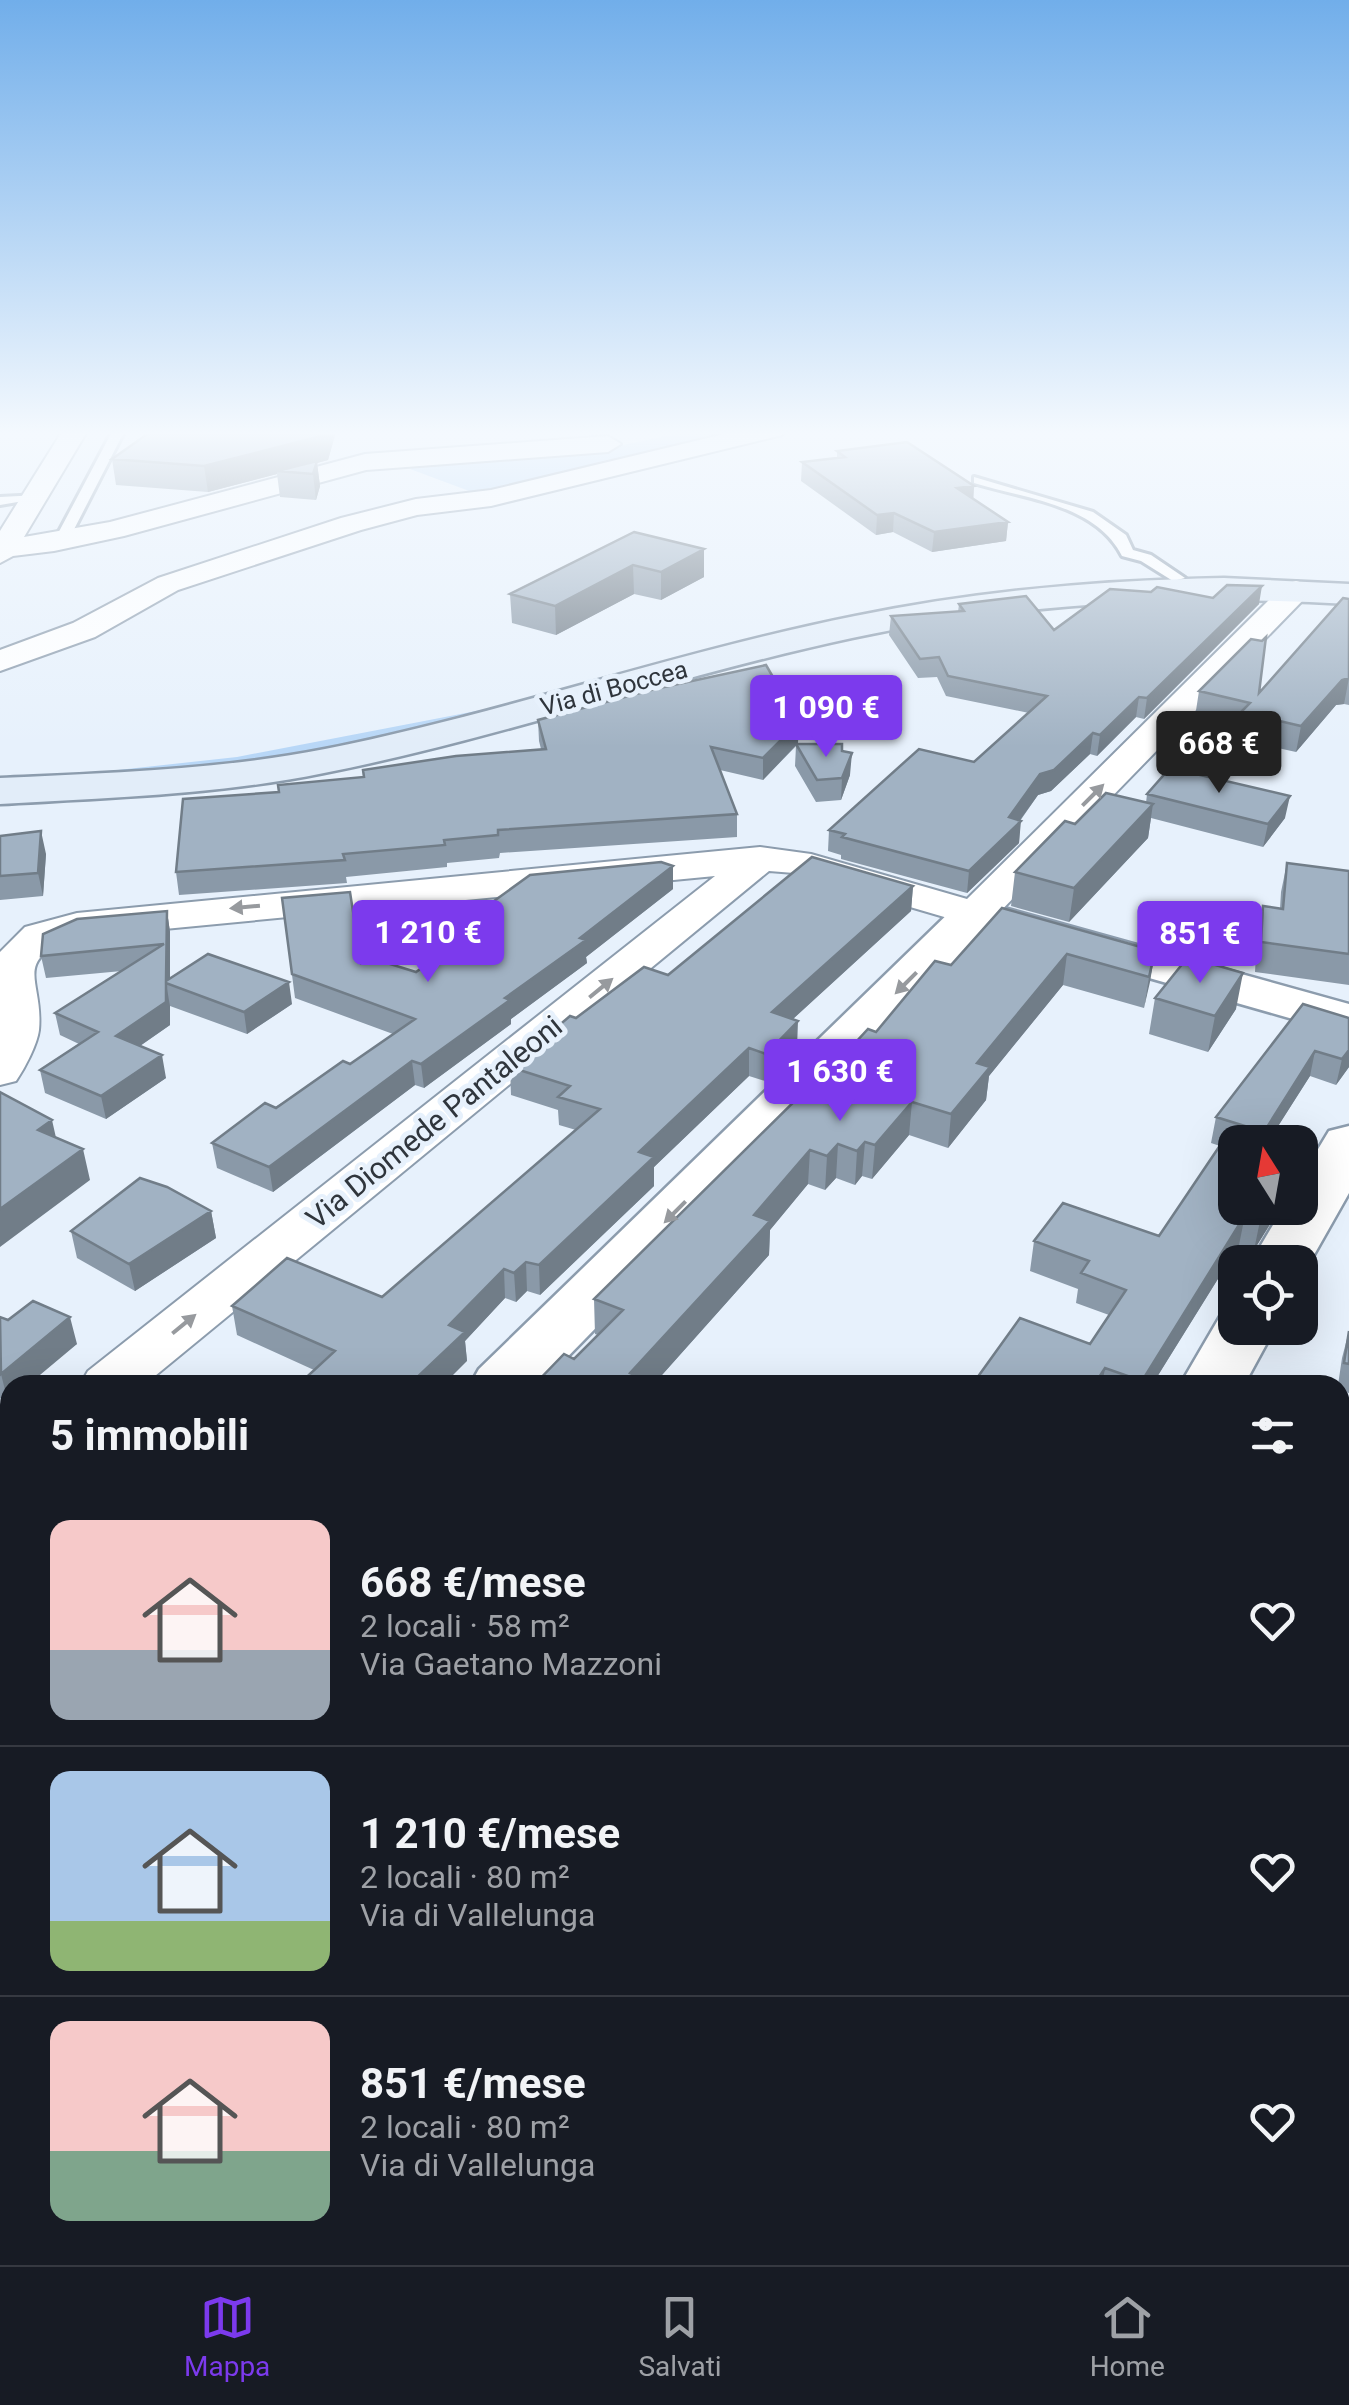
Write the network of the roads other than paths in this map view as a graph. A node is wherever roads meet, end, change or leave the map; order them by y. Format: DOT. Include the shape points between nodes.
graph roads {
  1 [pos="64,536"];
  2 [pos="81,536"];
  3 [pos="318,536"];
  4 [pos="1121,536"];
  5 [pos="61,541"];
  6 [pos="2,551"];
  7 [pos="1178,578"];
  8 [pos="1349,580"];
  9 [pos="1301,585"];
  10 [pos="1349,594"];
  11 [pos="0,661"];
  12 [pos="0,774"];
  13 [pos="0,791"];
  14 [pos="760,859"];
  15 [pos="975,914"];
  16 [pos="1349,1020"];
  17 [pos="0,1071"];
  18 [pos="1349,1143"];
  19 [pos="1290,1245"];
  20 [pos="1234,1345"];
  21 [pos="120,1375"];
  22 [pos="512,1375"];
  23 [pos="1218,1375"];
  1 -- 5 [label="lane"];
  2 -- 5 [label="street"];
  3 -- 11 [label="street" via="145,594 84,630"];
  4 -- 7 [label="lane" via="1126,553"];
  5 -- 6 [label="street"];
  7 -- 9 [label="main road, Via di Boccea"];
  7 -- 12 [label="main road, Via di Boccea" via="929,601 370,727 192,755"];
  8 -- 9 [label="main road, Via di Boccea"];
  9 -- 10 [label="main road, Via di Boccea"];
  9 -- 13 [label="main road, Via di Boccea" via="1121,591 920,614 316,762 200,779"];
  15 -- 9 [label="street, one-way"];
  14 -- 15 [label="street" via="797,862"];
  14 -- 17 [label="street, one-way" via="67,927 40,936 16,959 11,979 17,1030"];
  21 -- 14 [label="street, Via Diomede Pantaleoni, one-way"];
  15 -- 16 [label="street"];
  15 -- 22 [label="street, one-way"];
  18 -- 19 [label="street"];
  20 -- 23 [label="street"];
}
